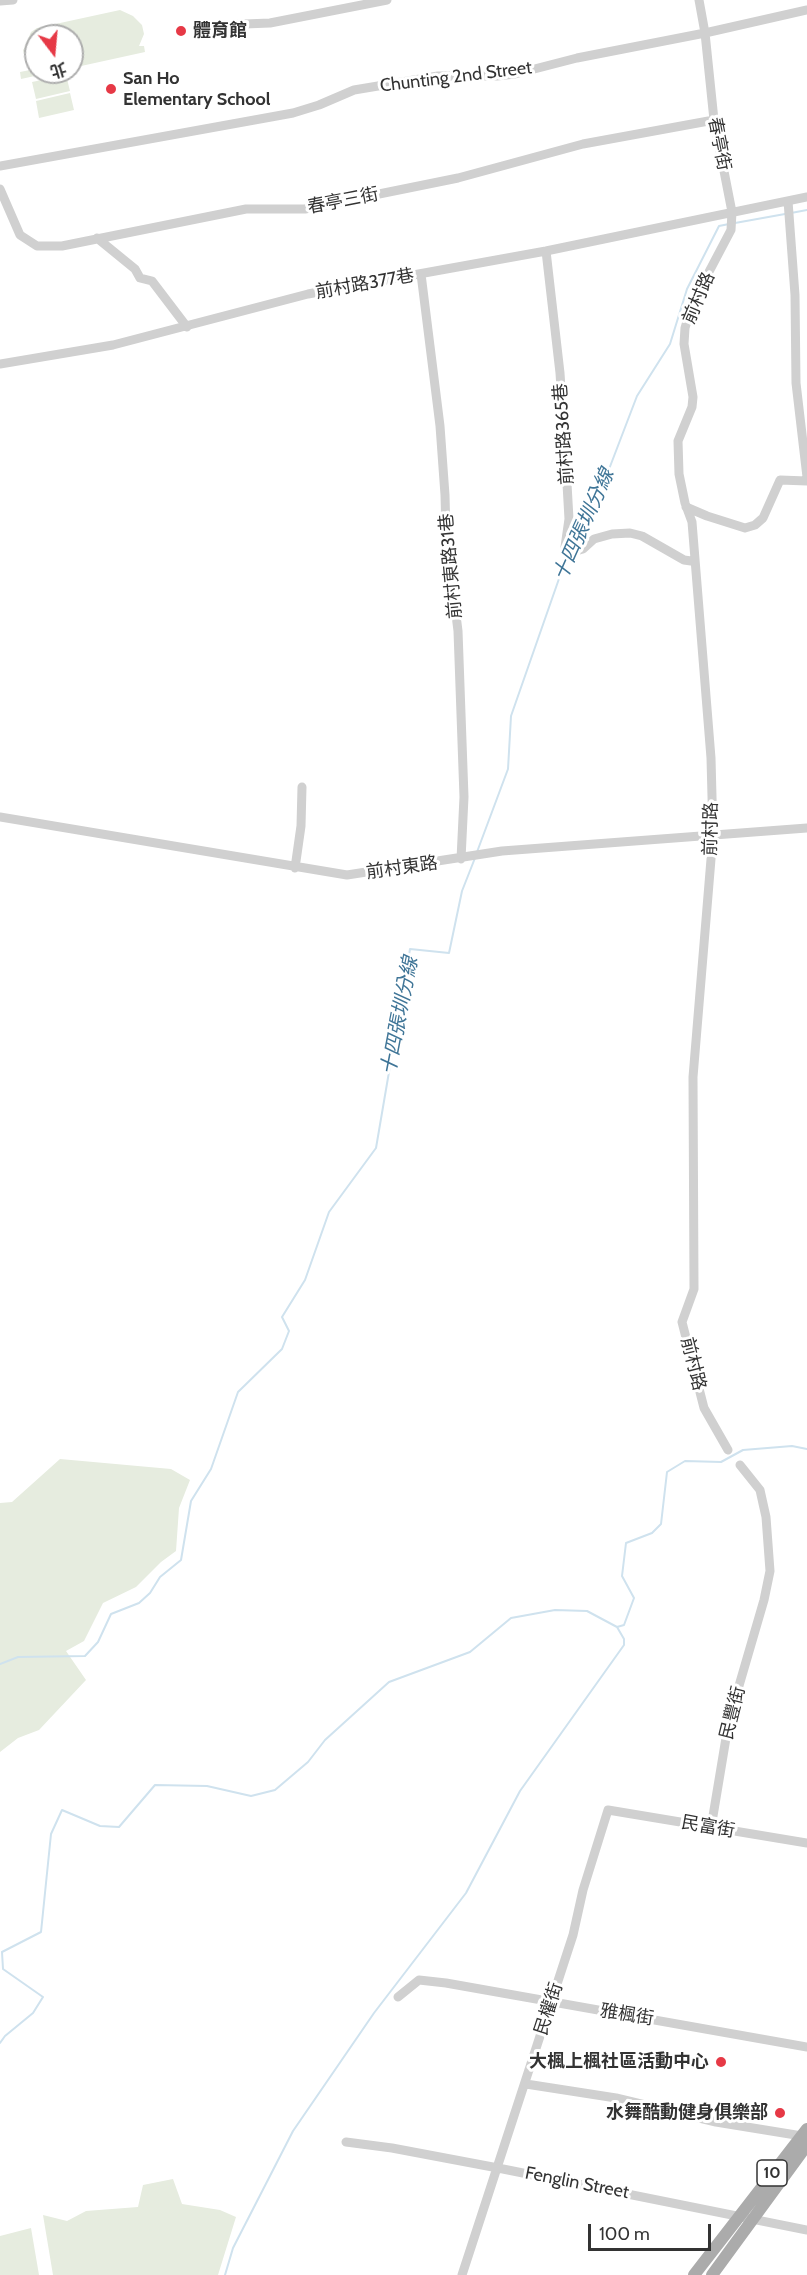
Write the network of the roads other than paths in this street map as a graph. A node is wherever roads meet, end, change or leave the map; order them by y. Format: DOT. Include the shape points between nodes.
graph roads {
  1 [pos="13,0"];
  2 [pos="387,0"];
  3 [pos="699,0"];
  4 [pos="0,1"];
  5 [pos="807,10"];
  6 [pos="219,25"];
  7 [pos="705,33"];
  8 [pos="714,120"];
  9 [pos="0,166"];
  10 [pos="0,189"];
  11 [pos="807,197"];
  12 [pos="788,201"];
  13 [pos="732,212"];
  14 [pos="97,238"];
  15 [pos="546,251"];
  16 [pos="421,273"];
  17 [pos="187,327"];
  18 [pos="0,364"];
  19 [pos="807,479"];
  20 [pos="686,507"];
  21 [pos="695,559"];
  22 [pos="303,787"];
  23 [pos="0,817"];
  24 [pos="807,828"];
  25 [pos="713,835"];
  26 [pos="461,859"];
  27 [pos="295,868"];
  28 [pos="728,1450"];
  29 [pos="740,1465"];
  30 [pos="608,1810"];
  31 [pos="711,1828"];
  32 [pos="807,1843"];
  33 [pos="398,1997"];
  34 [pos="551,2002"];
  35 [pos="807,2047"];
  36 [pos="526,2084"];
  37 [pos="805,2137"];
  38 [pos="346,2142"];
  39 [pos="498,2168"];
  40 [pos="738,2217"];
  41 [pos="752,2219"];
  42 [pos="807,2230"];
  43 [pos="462,2275"];
  44 [pos="694,2275"];
  45 [pos="712,2275"];
  1 -- 4 [label="street"];
  2 -- 6 [label="street" via="270,22"];
  3 -- 7 [label="street, 春亭街"];
  5 -- 7 [label="street, Chunting 2nd Street"];
  7 -- 8 [label="street, 春亭街"];
  7 -- 9 [label="street, Chunting 2nd Street" via="515,74 438,76 354,90 293,112"];
  8 -- 13 [label="street, 春亭街"];
  8 -- 14 [label="street, 春亭三街" via="583,144 458,178 305,209 246,209"];
  10 -- 14 [label="street, 春亭三街" via="21,235 37,246 62,246"];
  11 -- 12 [label="street"];
  12 -- 13 [label="street"];
  12 -- 19 [label="street" via="796,383"];
  13 -- 15 [label="street, 前村路377巷"];
  13 -- 20 [label="street, 前村路" via="731,230 692,304 685,328 693,397 678,441"];
  14 -- 17 [label="street" via="135,269 140,278 152,281"];
  15 -- 16 [label="street, 前村路377巷"];
  15 -- 21 [label="street, 前村路365巷" via="566,466 569,519 565,547 576,551 594,539 630,533 684,560"];
  16 -- 17 [label="street, 前村路377巷" via="308,294"];
  16 -- 26 [label="street, 前村東路31巷" via="440,426 446,534 458,631 464,797"];
  17 -- 18 [label="street, 前村路377巷" via="113,345"];
  19 -- 20 [label="street" via="780,480 763,518 745,528"];
  20 -- 21 [label="street, 前村路" via="692,522"];
  21 -- 25 [label="street, 前村路" via="711,758"];
  22 -- 27 [label="street"];
  23 -- 27 [label="street, 前村東路"];
  24 -- 25 [label="street, 前村東路"];
  25 -- 26 [label="street, 前村東路" via="502,851"];
  25 -- 28 [label="street, 前村路" via="693,1077 694,1289 682,1322 704,1408"];
  26 -- 27 [label="street, 前村東路" via="347,875"];
  29 -- 31 [label="street, 民豐街" via="760,1490 770,1570 729,1720"];
  30 -- 31 [label="street, 民富街"];
  30 -- 34 [label="street, 民權街"];
  31 -- 32 [label="street, 民富街"];
  33 -- 34 [label="street, 雅楓街" via="419,1980"];
  34 -- 35 [label="street, 雅楓街"];
  34 -- 36 [label="street, 民權街"];
  36 -- 37 [label="street" via="616,2098 716,2122"];
  36 -- 39 [label="street, 民權街"];
  37 -- 40 [label="main road, 10"];
  37 -- 41 [label="main road, 10"];
  38 -- 39 [label="street, Fenglin Street"];
  39 -- 40 [label="street, Fenglin Street"];
  39 -- 43 [label="street, 民權街"];
  40 -- 41 [label="street, Fenglin Street"];
  40 -- 44 [label="main road, 10"];
  41 -- 42 [label="street, Fenglin Street"];
  41 -- 45 [label="main road, 10"];
}
